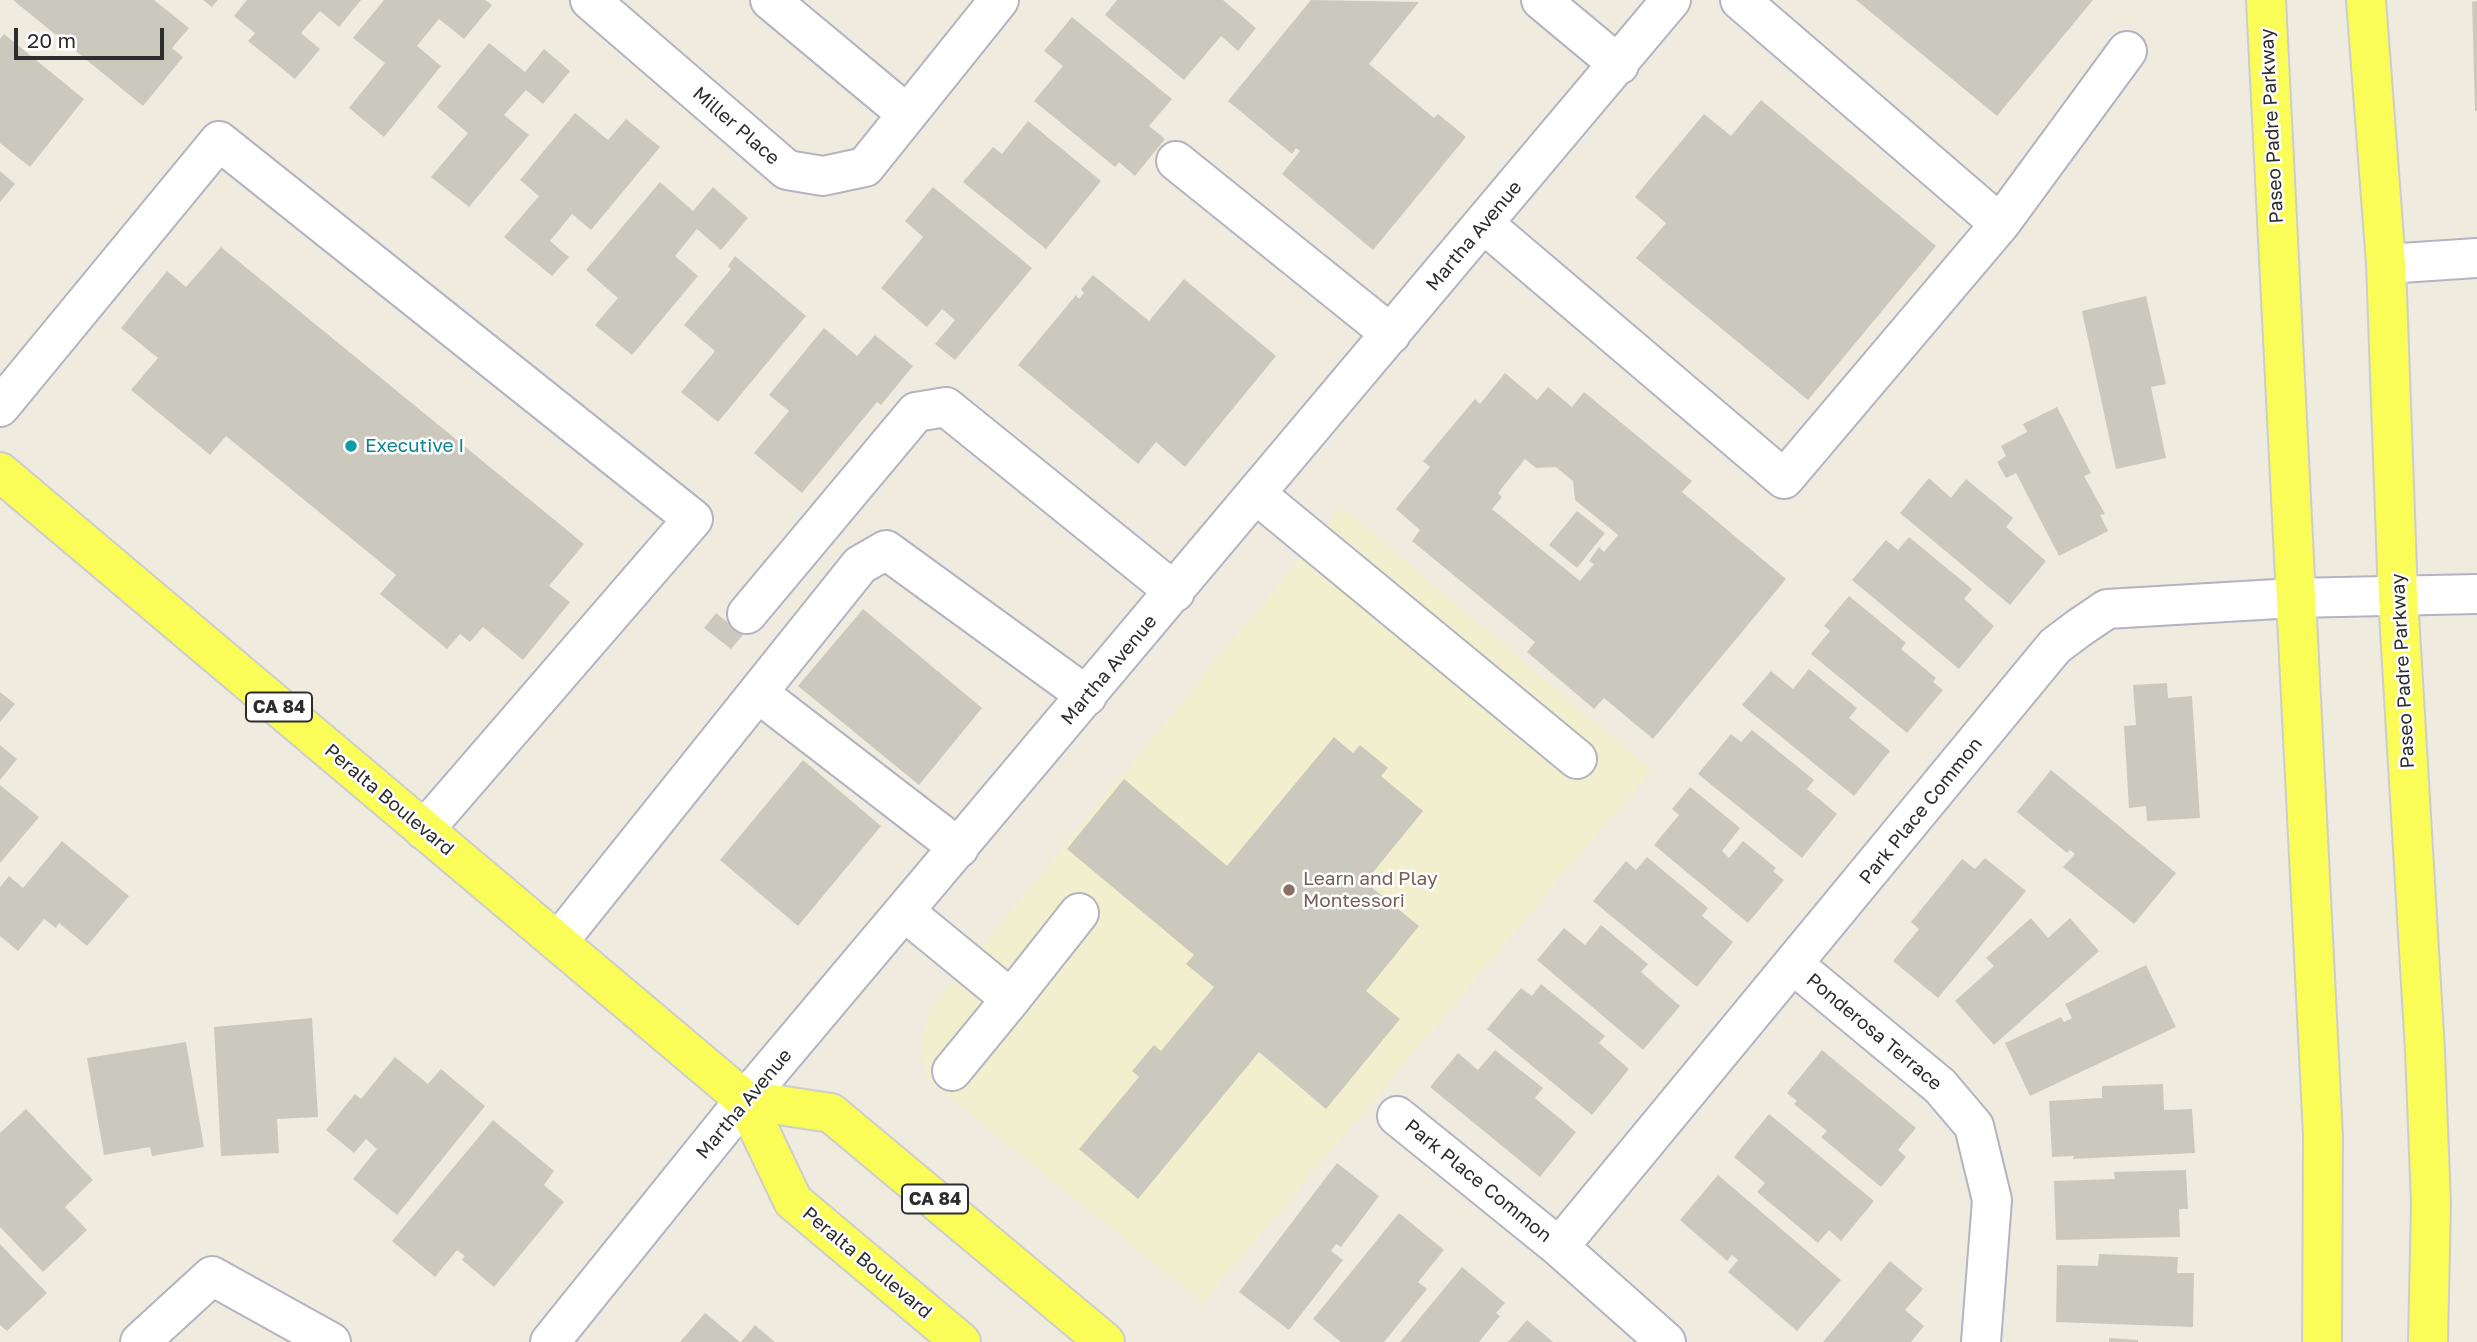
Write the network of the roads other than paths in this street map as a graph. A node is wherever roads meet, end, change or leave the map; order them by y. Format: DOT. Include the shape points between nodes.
graph roads {
  1 [pos="590,0"];
  2 [pos="770,0"];
  3 [pos="999,0"];
  4 [pos="1541,0"];
  5 [pos="1671,0"];
  6 [pos="1740,0"];
  7 [pos="2266,0"];
  8 [pos="2366,0"];
  9 [pos="2127,51"];
  10 [pos="1619,65"];
  11 [pos="907,114"];
  12 [pos="1176,161"];
  13 [pos="1484,224"];
  14 [pos="2000,224"];
  15 [pos="2477,258"];
  16 [pos="2386,264"];
  17 [pos="1391,334"];
  18 [pos="0,407"];
  19 [pos="0,472"];
  20 [pos="1256,494"];
  21 [pos="1175,592"];
  22 [pos="2477,594"];
  23 [pos="2398,597"];
  24 [pos="2294,598"];
  25 [pos="747,614"];
  26 [pos="758,693"];
  27 [pos="1087,696"];
  28 [pos="1577,759"];
  29 [pos="424,830"];
  30 [pos="959,848"];
  31 [pos="905,912"];
  32 [pos="1079,913"];
  33 [pos="558,942"];
  34 [pos="1794,965"];
  35 [pos="1011,999"];
  36 [pos="953,1071"];
  37 [pos="745,1100"];
  38 [pos="1397,1116"];
  39 [pos="1559,1247"];
  40 [pos="140,1342"];
  41 [pos="331,1342"];
  42 [pos="550,1342"];
  43 [pos="961,1342"];
  44 [pos="1105,1342"];
  45 [pos="1665,1342"];
  46 [pos="1981,1342"];
  47 [pos="2322,1342"];
  48 [pos="2428,1342"];
  1 -- 11 [label="street, Miller Place" via="787,170 823,176 865,167"];
  2 -- 11 [label="street"];
  3 -- 11 [label="street, Miller Place"];
  4 -- 10 [label="street"];
  5 -- 10 [label="street, Martha Avenue"];
  6 -- 14 [label="street"];
  7 -- 24 [label="main road, Paseo Padre Parkway"];
  8 -- 16 [label="main road, Paseo Padre Parkway"];
  9 -- 14 [label="street"];
  10 -- 13 [label="street, Martha Avenue"];
  12 -- 17 [label="street"];
  13 -- 14 [label="street" via="1784,479"];
  13 -- 17 [label="street, Martha Avenue"];
  15 -- 16 [label="street"];
  16 -- 23 [label="main road, Paseo Padre Parkway"];
  17 -- 20 [label="street, Martha Avenue"];
  18 -- 29 [label="street" via="219,141 693,520"];
  19 -- 29 [label="main road, Peralta Boulevard / CA 84"];
  20 -- 21 [label="street, Martha Avenue"];
  20 -- 28 [label="street"];
  21 -- 25 [label="street" via="946,407 916,412"];
  21 -- 27 [label="street, Martha Avenue"];
  22 -- 23 [label="street, Park Place Common"];
  23 -- 24 [label="street, Park Place Common"];
  23 -- 48 [label="main road, Paseo Padre Parkway" via="2431,1190"];
  24 -- 34 [label="street, Park Place Common" via="2107,609 2079,628 2055,646"];
  24 -- 47 [label="main road, Paseo Padre Parkway" via="2323,1136"];
  26 -- 27 [label="street" via="860,565 886,550"];
  26 -- 30 [label="street"];
  26 -- 33 [label="street"];
  27 -- 30 [label="street, Martha Avenue"];
  29 -- 33 [label="main road, Peralta Boulevard / CA 84"];
  30 -- 31 [label="street, Martha Avenue"];
  31 -- 35 [label="street"];
  31 -- 37 [label="street, Martha Avenue"];
  32 -- 35 [label="street"];
  33 -- 37 [label="main road, Peralta Boulevard / CA 84"];
  34 -- 39 [label="street, Park Place Common"];
  34 -- 46 [label="street, Ponderosa Terrace" via="1940,1086 1974,1126 1992,1200"];
  35 -- 36 [label="street"];
  37 -- 42 [label="street, Martha Avenue"];
  37 -- 43 [label="main road, Peralta Boulevard / CA 84" via="793,1201"];
  37 -- 44 [label="main road, CA 84" via="831,1112"];
  38 -- 39 [label="street, Park Place Common"];
  39 -- 45 [label="street, Park Place Common"];
  40 -- 41 [label="street" via="212,1276"];
}
